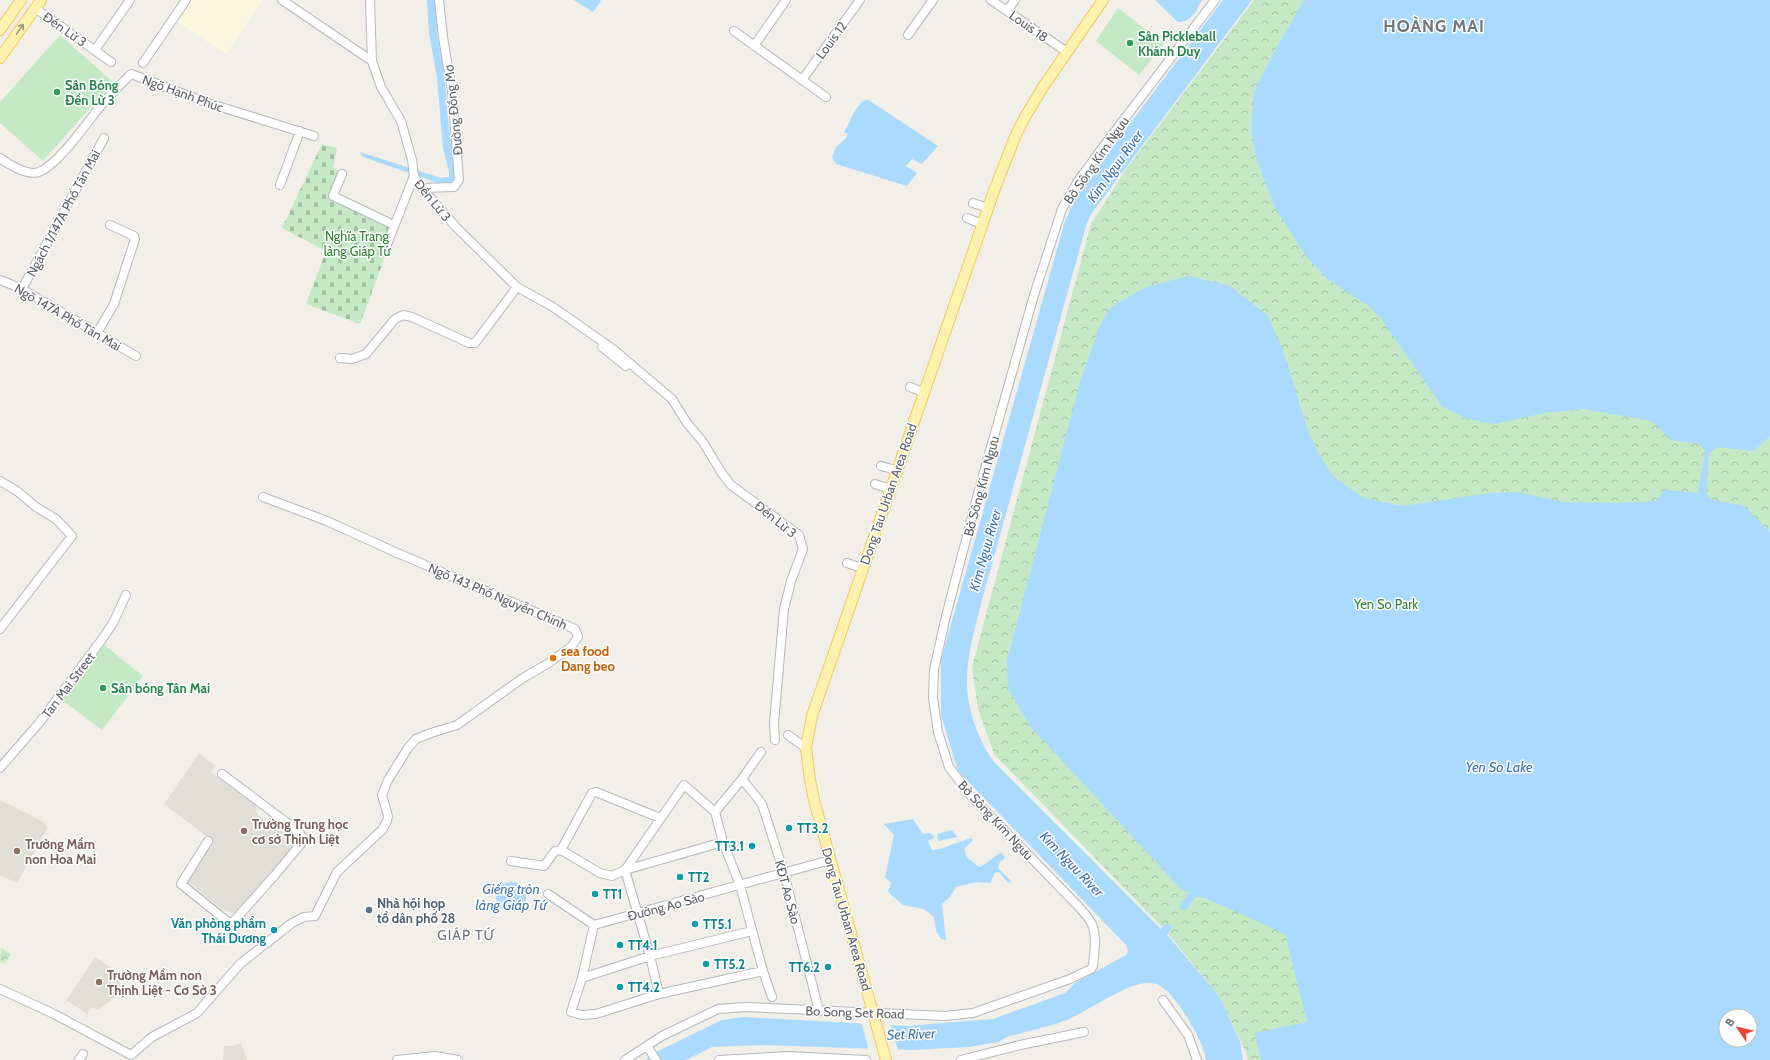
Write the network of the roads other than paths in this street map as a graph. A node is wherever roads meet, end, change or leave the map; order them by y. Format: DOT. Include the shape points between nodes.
graph roads {
  1 [pos="21,0"];
  2 [pos="130,0"];
  3 [pos="186,0"];
  4 [pos="282,0"];
  5 [pos="370,0"];
  6 [pos="439,0"];
  7 [pos="786,0"];
  8 [pos="860,0"];
  9 [pos="933,0"];
  10 [pos="991,0"];
  11 [pos="1015,0"];
  12 [pos="1103,0"];
  13 [pos="1215,0"];
  14 [pos="38,4"];
  15 [pos="1007,11"];
  16 [pos="0,30"];
  17 [pos="734,31"];
  18 [pos="908,35"];
  19 [pos="754,46"];
  20 [pos="95,50"];
  21 [pos="1067,52"];
  22 [pos="0,58"];
  23 [pos="372,61"];
  24 [pos="111,62"];
  25 [pos="143,63"];
  26 [pos="802,80"];
  27 [pos="826,97"];
  28 [pos="300,131"];
  29 [pos="314,136"];
  30 [pos="104,138"];
  31 [pos="0,158"];
  32 [pos="342,174"];
  33 [pos="414,176"];
  34 [pos="280,185"];
  35 [pos="422,188"];
  36 [pos="973,203"];
  37 [pos="988,208"];
  38 [pos="967,218"];
  39 [pos="982,224"];
  40 [pos="110,225"];
  41 [pos="394,225"];
  42 [pos="384,252"];
  43 [pos="0,280"];
  44 [pos="517,287"];
  45 [pos="22,289"];
  46 [pos="97,333"];
  47 [pos="136,356"];
  48 [pos="340,358"];
  49 [pos="910,387"];
  50 [pos="924,392"];
  51 [pos="882,466"];
  52 [pos="896,470"];
  53 [pos="0,481"];
  54 [pos="875,484"];
  55 [pos="890,489"];
  56 [pos="263,497"];
  57 [pos="847,563"];
  58 [pos="862,568"];
  59 [pos="126,596"];
  60 [pos="0,629"];
  61 [pos="788,734"];
  62 [pos="775,740"];
  63 [pos="806,748"];
  64 [pos="760,752"];
  65 [pos="1,766"];
  66 [pos="222,774"];
  67 [pos="742,779"];
  68 [pos="715,812"];
  69 [pos="660,818"];
  70 [pos="208,841"];
  71 [pos="723,842"];
  72 [pos="561,850"];
  73 [pos="830,860"];
  74 [pos="511,861"];
  75 [pos="625,870"];
  76 [pos="784,873"];
  77 [pos="740,886"];
  78 [pos="548,894"];
  79 [pos="638,913"];
  80 [pos="594,925"];
  81 [pos="752,931"];
  82 [pos="650,956"];
  83 [pos="1092,969"];
  84 [pos="763,971"];
  85 [pos="582,978"];
  86 [pos="0,989"];
  87 [pos="659,994"];
  88 [pos="772,998"];
  89 [pos="1163,1000"];
  90 [pos="819,1011"];
  91 [pos="874,1016"];
  92 [pos="1084,1032"];
  93 [pos="647,1046"];
  94 [pos="885,1056"];
  95 [pos="654,1057"];
  96 [pos="130,1058"];
  97 [pos="398,1060"];
  98 [pos="458,1060"];
  99 [pos="625,1060"];
  100 [pos="719,1060"];
  101 [pos="866,1060"];
  102 [pos="962,1060"];
  103 [pos="1197,1060"];
  1 -- 16 [label="main road"];
  2 -- 20 [label="street, Đền Lừ 3"];
  3 -- 25 [label="street"];
  4 -- 23 [label="street"];
  5 -- 23 [label="street, Đền Lừ 3"];
  6 -- 35 [label="street, Đường Đồng Mơ" via="452,91 459,180 454,187"];
  7 -- 19 [label="street"];
  8 -- 26 [label="street, Louis 12"];
  9 -- 18 [label="street"];
  10 -- 15 [label="street, Louis 18"];
  11 -- 15 [label="street"];
  12 -- 21 [label="main road, Dong Tau Urban Area Road"];
  13 -- 83 [label="street, Bờ Sông Kim Ngưu" via="1078,181 1062,208 1034,295 982,479 934,670 933,698 938,732 949,767 970,795 1078,906 1094,927"];
  14 -- 20 [label="street, Đền Lừ 3"];
  22 -- 14 [label="main road, one-way"];
  15 -- 21 [label="street, Louis 18"];
  17 -- 19 [label="street"];
  19 -- 26 [label="street"];
  20 -- 24 [label="street, Đền Lừ 3"];
  21 -- 37 [label="main road, Dong Tau Urban Area Road" via="1043,87 1015,137"];
  23 -- 33 [label="street, Đền Lừ 3" via="381,86 401,121"];
  26 -- 27 [label="street"];
  28 -- 29 [label="street, Ngõ Hạnh Phúc"];
  28 -- 31 [label="street, Ngõ Hạnh Phúc" via="205,102 131,74 57,159 39,172 29,173"];
  28 -- 34 [label="street"];
  30 -- 45 [label="street, Ngách 1/147A Phố Tân Mai"];
  32 -- 41 [label="street" via="333,196"];
  33 -- 35 [label="street, Đền Lừ 3"];
  33 -- 41 [label="street"];
  35 -- 44 [label="street, Đền Lừ 3"];
  36 -- 37 [label="street"];
  37 -- 39 [label="main road, Dong Tau Urban Area Road"];
  38 -- 39 [label="street"];
  39 -- 50 [label="main road, Dong Tau Urban Area Road"];
  40 -- 46 [label="street" via="134,236 135,239 114,304"];
  41 -- 42 [label="street"];
  43 -- 45 [label="street, Ngõ 147A Phố Tân Mai"];
  44 -- 48 [label="street" via="475,343 469,343 403,315 395,319 366,354"];
  44 -- 62 [label="street, Đền Lừ 3" via="553,307 613,350 672,399 731,485 799,535 803,548 784,609 774,722"];
  45 -- 46 [label="street, Ngõ 147A Phố Tân Mai"];
  46 -- 47 [label="street, Ngõ 147A Phố Tân Mai"];
  49 -- 50 [label="street"];
  50 -- 52 [label="main road, Dong Tau Urban Area Road"];
  51 -- 52 [label="street"];
  52 -- 55 [label="main road, Dong Tau Urban Area Road"];
  53 -- 60 [label="street" via="56,519 72,536"];
  54 -- 55 [label="street"];
  55 -- 58 [label="main road, Dong Tau Urban Area Road"];
  56 -- 96 [label="street, Ngõ 143 Phố Nguyễn Chính" via="327,521 575,629 578,637 570,647 548,664 522,678 457,725 416,739 388,780 382,795 388,816 385,826 337,872 315,916 292,923 240,964 197,1013 152,1037"];
  57 -- 58 [label="street"];
  58 -- 63 [label="main road, Dong Tau Urban Area Road" via="812,716"];
  59 -- 65 [label="street, Tan Mai Street" via="103,638 39,723"];
  61 -- 63 [label="street"];
  63 -- 73 [label="main road, Dong Tau Urban Area Road" via="811,787"];
  64 -- 67 [label="street"];
  66 -- 70 [label="street" via="298,832 304,840 233,922 228,922 181,884"];
  67 -- 68 [label="street"];
  67 -- 76 [label="street, KĐT Ao Sào" via="762,804"];
  68 -- 69 [label="street" via="684,785"];
  68 -- 71 [label="street"];
  69 -- 72 [label="street" via="596,792 592,793"];
  69 -- 75 [label="street"];
  71 -- 75 [label="street"];
  71 -- 77 [label="street"];
  72 -- 74 [label="street" via="555,851 544,866"];
  72 -- 75 [label="street" via="600,873 612,876"];
  73 -- 76 [label="street, Đường Ao Sào"];
  73 -- 91 [label="main road, Dong Tau Urban Area Road"];
  75 -- 79 [label="street"];
  76 -- 77 [label="street, Đường Ao Sào"];
  76 -- 90 [label="street, KĐT Ao Sào"];
  77 -- 79 [label="street, Đường Ao Sào"];
  77 -- 81 [label="street"];
  78 -- 80 [label="street"];
  79 -- 80 [label="street, Đường Ao Sào"];
  79 -- 82 [label="street"];
  80 -- 85 [label="street"];
  81 -- 82 [label="street"];
  81 -- 84 [label="street"];
  82 -- 85 [label="street"];
  82 -- 87 [label="street"];
  83 -- 91 [label="street, Bo Song Set Road" via="973,1013 945,1016"];
  84 -- 87 [label="street"];
  84 -- 88 [label="street"];
  85 -- 87 [label="street" via="571,1012 582,1015 596,1014"];
  86 -- 96 [label="street" via="54,1014"];
  89 -- 103 [label="street" via="1188,1035"];
  90 -- 91 [label="street, Bo Song Set Road"];
  90 -- 93 [label="street, Bo Song Set Road" via="745,1007 718,1009 681,1026"];
  91 -- 94 [label="main road, Dong Tau Urban Area Road"];
  92 -- 102 [label="street"];
  93 -- 95 [label="street"];
  93 -- 99 [label="street, Bo Song Set Road"];
  97 -- 98 [label="street" via="435,1056"];
  100 -- 101 [label="street" via="788,1056"];
}
